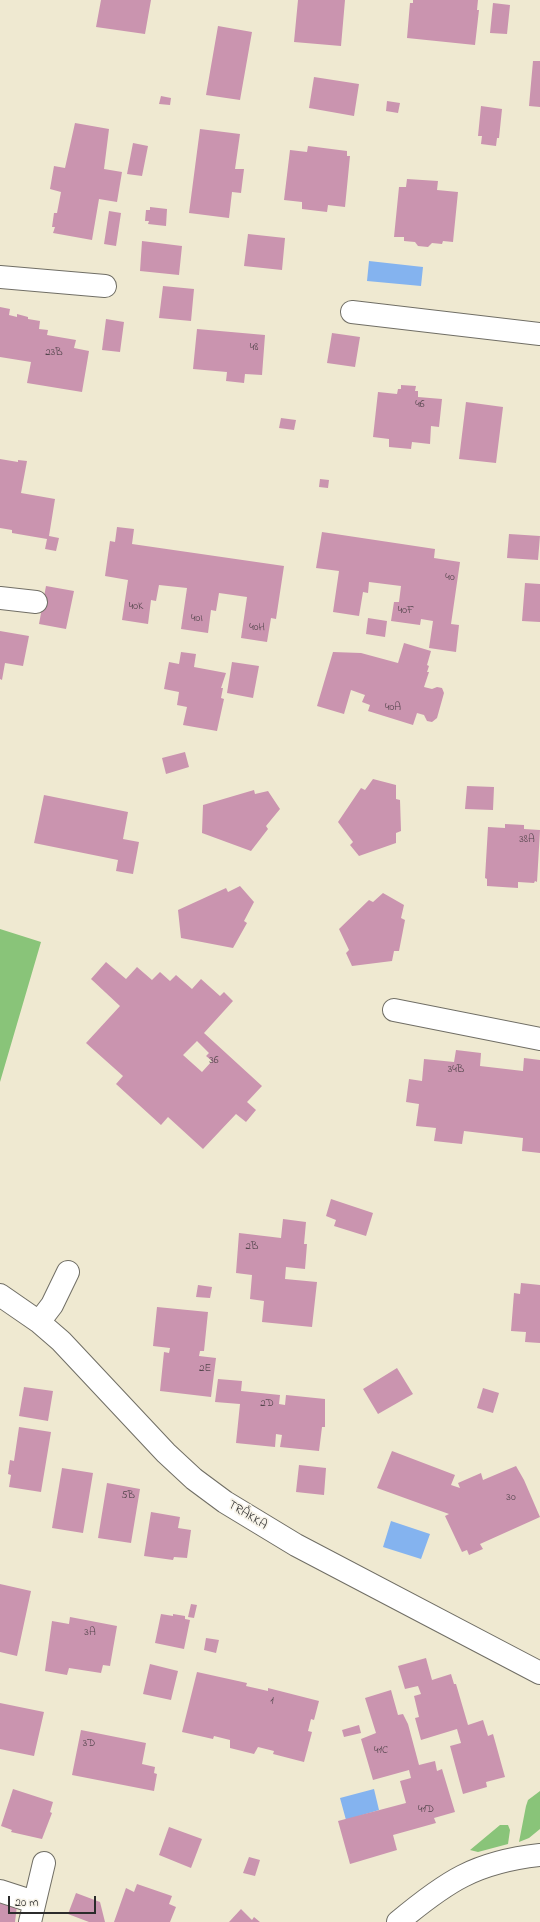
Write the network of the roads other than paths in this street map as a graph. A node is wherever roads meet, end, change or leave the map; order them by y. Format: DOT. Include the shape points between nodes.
graph roads {
  1 [pos="0,277"];
  2 [pos="105,286"];
  3 [pos="352,312"];
  4 [pos="540,334"];
  5 [pos="0,598"];
  6 [pos="36,602"];
  7 [pos="394,1010"];
  8 [pos="540,1039"];
  9 [pos="68,1272"];
  10 [pos="0,1295"];
  11 [pos="39,1322"];
  12 [pos="540,1673"];
  13 [pos="540,1855"];
  14 [pos="44,1863"];
  15 [pos="0,1891"];
  16 [pos="32,1912"];
  17 [pos="398,1922"];
  1 -- 2 [label="street"];
  3 -- 4 [label="street"];
  5 -- 6 [label="street"];
  7 -- 8 [label="street"];
  9 -- 11 [label="street" via="52,1305"];
  10 -- 11 [label="street, TRÅKKA"];
  11 -- 12 [label="street, TRÅKKA" via="90,1370 166,1453 194,1479 225,1502 296,1545"];
  13 -- 17 [label="street" via="481,1867 463,1874 429,1896"];
  14 -- 16 [label="street"];
  15 -- 16 [label="street"];
}
